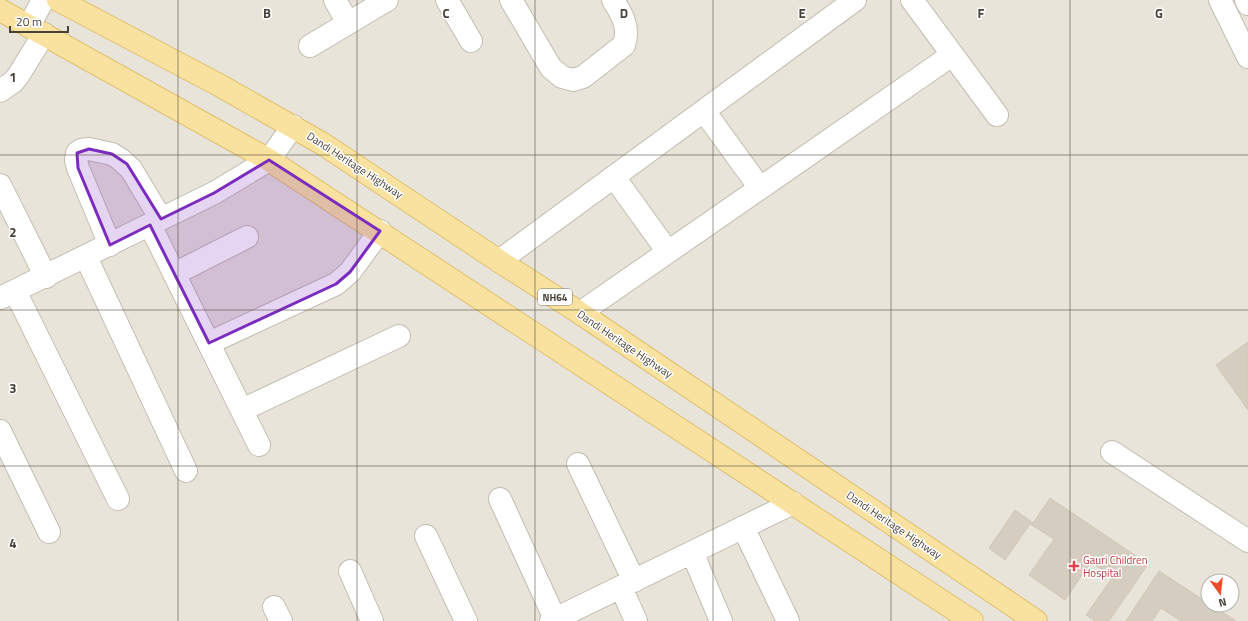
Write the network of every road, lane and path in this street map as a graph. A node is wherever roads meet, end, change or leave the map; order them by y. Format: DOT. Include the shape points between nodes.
graph roads {
  1 [pos="43,0"];
  2 [pos="58,0"];
  3 [pos="335,0"];
  4 [pos="387,0"];
  5 [pos="447,0"];
  6 [pos="510,0"];
  7 [pos="614,0"];
  8 [pos="855,0"];
  9 [pos="912,0"];
  10 [pos="1220,0"];
  11 [pos="1246,0"];
  12 [pos="1248,4"];
  13 [pos="0,10"];
  14 [pos="348,23"];
  15 [pos="37,30"];
  16 [pos="471,41"];
  17 [pos="310,46"];
  18 [pos="952,55"];
  19 [pos="1248,57"];
  20 [pos="0,91"];
  21 [pos="704,111"];
  22 [pos="998,115"];
  23 [pos="292,126"];
  24 [pos="269,160"];
  25 [pos="614,177"];
  26 [pos="0,185"];
  27 [pos="760,188"];
  28 [pos="156,222"];
  29 [pos="380,231"];
  30 [pos="247,237"];
  31 [pos="110,245"];
  32 [pos="668,252"];
  33 [pos="86,257"];
  34 [pos="499,261"];
  35 [pos="174,274"];
  36 [pos="46,277"];
  37 [pos="8,295"];
  38 [pos="580,313"];
  39 [pos="399,336"];
  40 [pos="209,343"];
  41 [pos="242,410"];
  42 [pos="0,431"];
  43 [pos="259,445"];
  44 [pos="1112,452"];
  45 [pos="578,464"];
  46 [pos="186,471"];
  47 [pos="118,499"];
  48 [pos="500,499"];
  49 [pos="793,503"];
  50 [pos="743,527"];
  51 [pos="49,532"];
  52 [pos="426,536"];
  53 [pos="1248,541"];
  54 [pos="692,552"];
  55 [pos="350,571"];
  56 [pos="627,584"];
  57 [pos="553,620"];
  58 [pos="372,621"];
  59 [pos="466,621"];
  60 [pos="636,621"];
  61 [pos="721,621"];
  62 [pos="788,621"];
  63 [pos="972,621"];
  64 [pos="1036,621"];
  1 -- 15 [label="street"];
  2 -- 23 [label="main road, Dandi Heritage Highway / NH64"];
  3 -- 14 [label="street"];
  4 -- 14 [label="street"];
  5 -- 16 [label="street"];
  6 -- 7 [label="street" via="551,68 562,77 573,80 583,77 624,44 627,36 626,26"];
  8 -- 21 [label="street"];
  9 -- 18 [label="street"];
  10 -- 19 [label="street"];
  11 -- 12 [label="street"];
  13 -- 15 [label="main road"];
  14 -- 17 [label="street"];
  15 -- 20 [label="street" via="18,76"];
  15 -- 24 [label="main road"];
  18 -- 22 [label="street"];
  18 -- 27 [label="street"];
  21 -- 25 [label="street"];
  21 -- 27 [label="street"];
  23 -- 24 [label="street"];
  23 -- 34 [label="main road, Dandi Heritage Highway / NH64" via="324,144"];
  24 -- 28 [label="street" via="214,193"];
  24 -- 29 [label="main road"];
  25 -- 32 [label="street"];
  25 -- 34 [label="street"];
  26 -- 36 [label="street"];
  27 -- 32 [label="street"];
  28 -- 31 [label="street"];
  28 -- 31 [label="street" via="127,164 112,154 89,149 81,150 77,153 78,168"];
  28 -- 35 [label="street"];
  29 -- 40 [label="street" via="350,272 336,284"];
  29 -- 49 [label="main road"];
  30 -- 35 [label="street"];
  31 -- 33 [label="street"];
  32 -- 38 [label="street"];
  33 -- 36 [label="street"];
  33 -- 46 [label="street"];
  34 -- 38 [label="main road, Dandi Heritage Highway / NH64"];
  35 -- 40 [label="street"];
  36 -- 37 [label="street"];
  37 -- 47 [label="street"];
  38 -- 64 [label="main road, Dandi Heritage Highway / NH64"];
  39 -- 41 [label="street"];
  40 -- 41 [label="street"];
  41 -- 43 [label="street"];
  42 -- 51 [label="street"];
  44 -- 53 [label="street"];
  45 -- 56 [label="street"];
  48 -- 57 [label="street"];
  49 -- 50 [label="street"];
  49 -- 63 [label="main road"];
  50 -- 54 [label="street"];
  50 -- 62 [label="street"];
  52 -- 59 [label="street"];
  54 -- 56 [label="street"];
  54 -- 61 [label="street"];
  55 -- 58 [label="street"];
  56 -- 57 [label="street"];
  56 -- 60 [label="street"];
}
